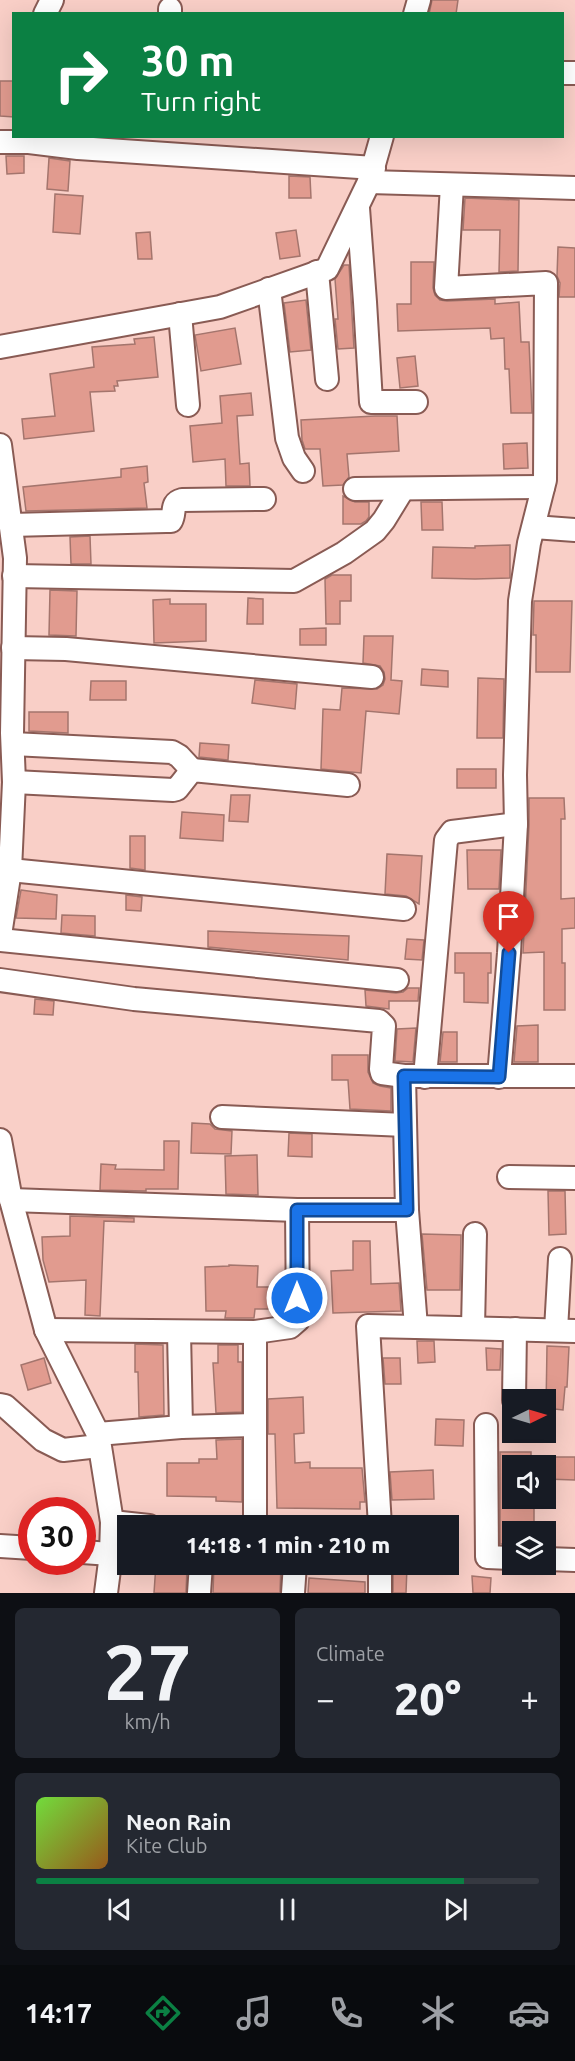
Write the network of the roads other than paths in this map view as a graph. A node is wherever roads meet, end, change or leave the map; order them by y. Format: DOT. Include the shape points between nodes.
graph roads {
  1 [pos="381,138"];
  2 [pos="0,142"];
  3 [pos="170,145"];
  4 [pos="371,175"];
  5 [pos="452,185"];
  6 [pos="575,188"];
  7 [pos="357,207"];
  8 [pos="317,272"];
  9 [pos="268,289"];
  10 [pos="180,314"];
  11 [pos="0,347"];
  12 [pos="327,379"];
  13 [pos="416,402"];
  14 [pos="188,405"];
  15 [pos="0,451"];
  16 [pos="303,471"];
  17 [pos="543,487"];
  18 [pos="355,489"];
  19 [pos="403,489"];
  20 [pos="264,499"];
  21 [pos="11,525"];
  22 [pos="534,527"];
  23 [pos="575,530"];
  24 [pos="10,564"];
  25 [pos="13,648"];
  26 [pos="372,677"];
  27 [pos="13,744"];
  28 [pos="192,770"];
  29 [pos="14,782"];
  30 [pos="348,785"];
  31 [pos="516,824"];
  32 [pos="10,870"];
  33 [pos="404,909"];
  34 [pos="0,935"];
  35 [pos="0,940"];
  36 [pos="0,980"];
  37 [pos="397,980"];
  38 [pos="414,1076"];
  39 [pos="575,1076"];
  40 [pos="499,1077"];
  41 [pos="222,1117"];
  42 [pos="405,1125"];
  43 [pos="0,1140"];
  44 [pos="509,1177"];
  45 [pos="575,1178"];
  46 [pos="11,1200"];
  47 [pos="297,1210"];
  48 [pos="407,1210"];
  49 [pos="475,1234"];
  50 [pos="560,1259"];
  51 [pos="416,1327"];
  52 [pos="473,1328"];
  53 [pos="515,1329"];
  54 [pos="46,1330"];
  55 [pos="566,1330"];
  56 [pos="179,1332"];
  57 [pos="255,1332"];
  58 [pos="514,1389"];
  59 [pos="0,1405"];
  60 [pos="254,1425"];
  61 [pos="486,1425"];
  62 [pos="181,1427"];
  63 [pos="98,1440"];
  64 [pos="255,1515"];
  65 [pos="379,1515"];
  66 [pos="112,1522"];
  67 [pos="117,1523"];
  68 [pos="0,1546"];
  69 [pos="18,1547"];
  70 [pos="96,1553"];
  71 [pos="111,1554"];
  72 [pos="502,1558"];
  73 [pos="556,1559"];
  74 [pos="575,1560"];
  75 [pos="200,1575"];
  76 [pos="294,1575"];
  77 [pos="380,1575"];
  78 [pos="106,1593"];
  79 [pos="199,1593"];
  80 [pos="293,1593"];
  81 [pos="380,1593"];
  1 -- 4 [label="street"];
  2 -- 3 [label="street" via="78,148"];
  3 -- 4 [label="street"];
  4 -- 5 [label="street"];
  4 -- 7 [label="street"];
  5 -- 6 [label="street"];
  5 -- 17 [label="street" via="446,288 546,283"];
  7 -- 8 [label="street" via="327,269"];
  7 -- 13 [label="street" via="371,402"];
  8 -- 9 [label="street"];
  8 -- 12 [label="street"];
  9 -- 10 [label="street" via="220,307"];
  9 -- 16 [label="street" via="287,438"];
  10 -- 11 [label="street"];
  10 -- 14 [label="street"];
  15 -- 21 [label="street"];
  17 -- 19 [label="street"];
  17 -- 22 [label="street"];
  18 -- 19 [label="street"];
  19 -- 24 [label="street" via="375,531 294,581"];
  20 -- 21 [label="street" via="177,501 171,521 166,522"];
  21 -- 24 [label="street"];
  22 -- 23 [label="street"];
  22 -- 31 [label="street" via="520,601"];
  24 -- 25 [label="street"];
  25 -- 26 [label="street" via="66,649"];
  25 -- 27 [label="street"];
  27 -- 28 [label="street" via="172,752"];
  27 -- 29 [label="street"];
  28 -- 29 [label="street" via="173,790"];
  28 -- 30 [label="street"];
  29 -- 32 [label="street"];
  31 -- 38 [label="street" via="452,832 446,840"];
  31 -- 40 [label="street"];
  32 -- 33 [label="street"];
  32 -- 34 [label="street"];
  35 -- 37 [label="street"];
  36 -- 38 [label="street" via="134,999 379,1021 384,1026 382,1073"];
  38 -- 40 [label="street"];
  38 -- 42 [label="street"];
  39 -- 40 [label="street"];
  41 -- 42 [label="street"];
  42 -- 48 [label="street"];
  43 -- 46 [label="street"];
  44 -- 45 [label="street"];
  46 -- 47 [label="street"];
  46 -- 54 [label="street"];
  47 -- 48 [label="street"];
  47 -- 57 [label="street" via="298,1320 290,1327"];
  48 -- 51 [label="street"];
  49 -- 52 [label="street"];
  50 -- 55 [label="street"];
  51 -- 52 [label="street"];
  51 -- 65 [label="street" via="368,1326"];
  52 -- 53 [label="street"];
  53 -- 55 [label="street"];
  53 -- 58 [label="street"];
  54 -- 56 [label="street"];
  54 -- 63 [label="street"];
  56 -- 57 [label="street"];
  56 -- 62 [label="street"];
  57 -- 60 [label="street"];
  59 -- 63 [label="street" via="42,1440 63,1450"];
  60 -- 62 [label="street"];
  60 -- 64 [label="street"];
  61 -- 72 [label="street" via="487,1557"];
  62 -- 63 [label="street"];
  63 -- 66 [label="street"];
  66 -- 67 [label="street"];
  66 -- 71 [label="street"];
  68 -- 69 [label="street"];
  70 -- 71 [label="street"];
  71 -- 78 [label="street"];
  73 -- 74 [label="street"];
  75 -- 79 [label="street"];
  76 -- 80 [label="street"];
  77 -- 81 [label="street"];
}
